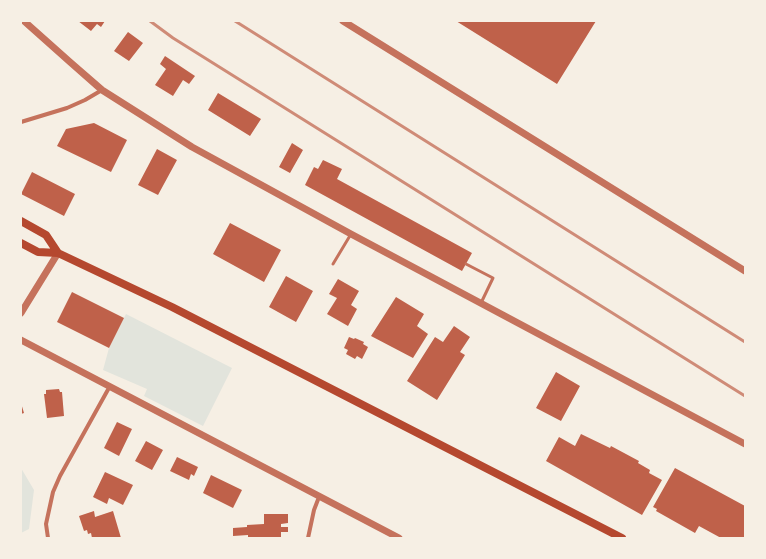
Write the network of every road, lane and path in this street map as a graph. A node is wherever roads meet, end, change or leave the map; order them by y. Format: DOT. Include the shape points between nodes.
graph roads {
  1 [pos="24,21"];
  2 [pos="343,21"];
  3 [pos="102,90"];
  4 [pos="21,122"];
  5 [pos="21,221"];
  6 [pos="351,234"];
  7 [pos="21,243"];
  8 [pos="58,252"];
  9 [pos="333,264"];
  10 [pos="466,264"];
  11 [pos="745,271"];
  12 [pos="481,303"];
  13 [pos="21,313"];
  14 [pos="21,340"];
  15 [pos="110,386"];
  16 [pos="745,444"];
  17 [pos="319,497"];
  18 [pos="48,538"];
  19 [pos="308,538"];
  20 [pos="399,538"];
  21 [pos="622,538"];
  1 -- 3 [label="street"];
  2 -- 11 [label="street"];
  3 -- 4 [label="street" via="67,108"];
  3 -- 6 [label="street" via="192,146"];
  5 -- 8 [label="main road" via="46,235"];
  6 -- 9 [label="lane"];
  6 -- 12 [label="street"];
  7 -- 8 [label="main road" via="38,252"];
  8 -- 13 [label="street"];
  8 -- 21 [label="main road" via="172,307"];
  10 -- 12 [label="lane" via="493,278"];
  12 -- 16 [label="street"];
  14 -- 15 [label="street"];
  15 -- 17 [label="street"];
  15 -- 18 [label="street" via="53,492 46,524"];
  17 -- 19 [label="street"];
  17 -- 20 [label="street"];
}
